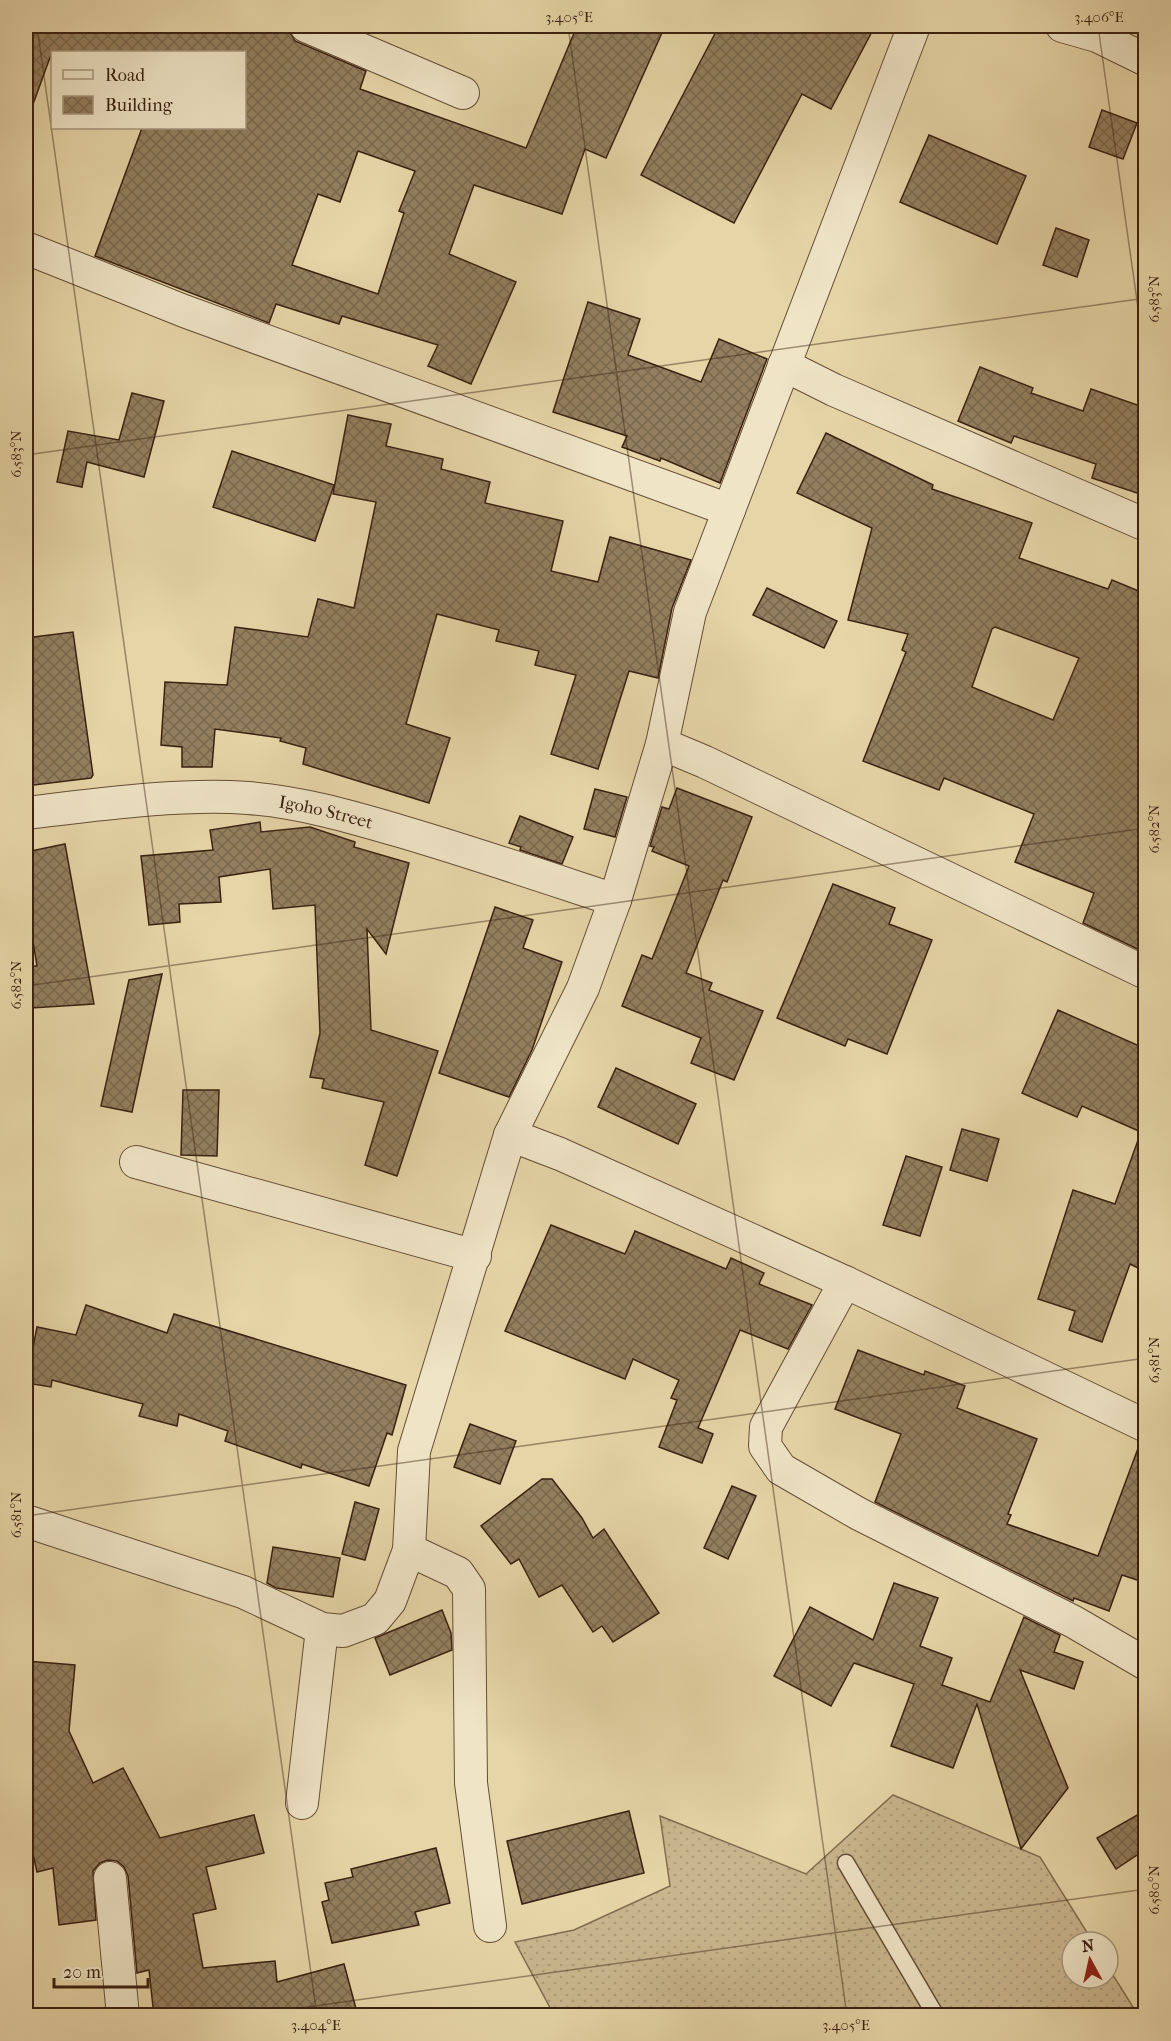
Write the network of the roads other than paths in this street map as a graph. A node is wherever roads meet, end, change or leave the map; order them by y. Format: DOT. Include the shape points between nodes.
graph roads {
  1 [pos="306,26"];
  2 [pos="914,26"];
  3 [pos="1062,26"];
  4 [pos="1146,60"];
  5 [pos="463,93"];
  6 [pos="26,248"];
  7 [pos="784,365"];
  8 [pos="729,510"];
  9 [pos="1146,525"];
  10 [pos="662,744"];
  11 [pos="26,813"];
  12 [pos="615,900"];
  13 [pos="1146,973"];
  14 [pos="510,1135"];
  15 [pos="136,1162"];
  16 [pos="475,1256"];
  17 [pos="845,1282"];
  18 [pos="1146,1426"];
  19 [pos="26,1521"];
  20 [pos="409,1550"];
  21 [pos="322,1629"];
  22 [pos="1146,1664"];
  23 [pos="302,1803"];
  24 [pos="846,1863"];
  25 [pos="110,1878"];
  26 [pos="490,1926"];
  27 [pos="123,2016"];
  28 [pos="936,2016"];
  1 -- 5 [label="street"];
  2 -- 7 [label="street"];
  3 -- 4 [label="street" via="1097,36"];
  6 -- 8 [label="street" via="184,311"];
  7 -- 8 [label="street"];
  7 -- 9 [label="street"];
  8 -- 10 [label="street" via="690,612"];
  10 -- 12 [label="street"];
  10 -- 13 [label="street"];
  11 -- 12 [label="street, Igoho Street" via="197,798 292,803 351,816"];
  12 -- 14 [label="street" via="583,988"];
  14 -- 16 [label="street"];
  14 -- 17 [label="street"];
  15 -- 16 [label="street"];
  16 -- 20 [label="street" via="414,1451"];
  17 -- 18 [label="street"];
  17 -- 22 [label="street" via="766,1427 765,1446 781,1468 859,1514 1074,1622"];
  19 -- 21 [label="street" via="243,1592"];
  20 -- 21 [label="street" via="390,1602 375,1620 343,1631"];
  20 -- 26 [label="street" via="458,1573 469,1589 471,1783"];
  21 -- 23 [label="street"];
  24 -- 28 [label="lane"];
  25 -- 27 [label="street"];
}
